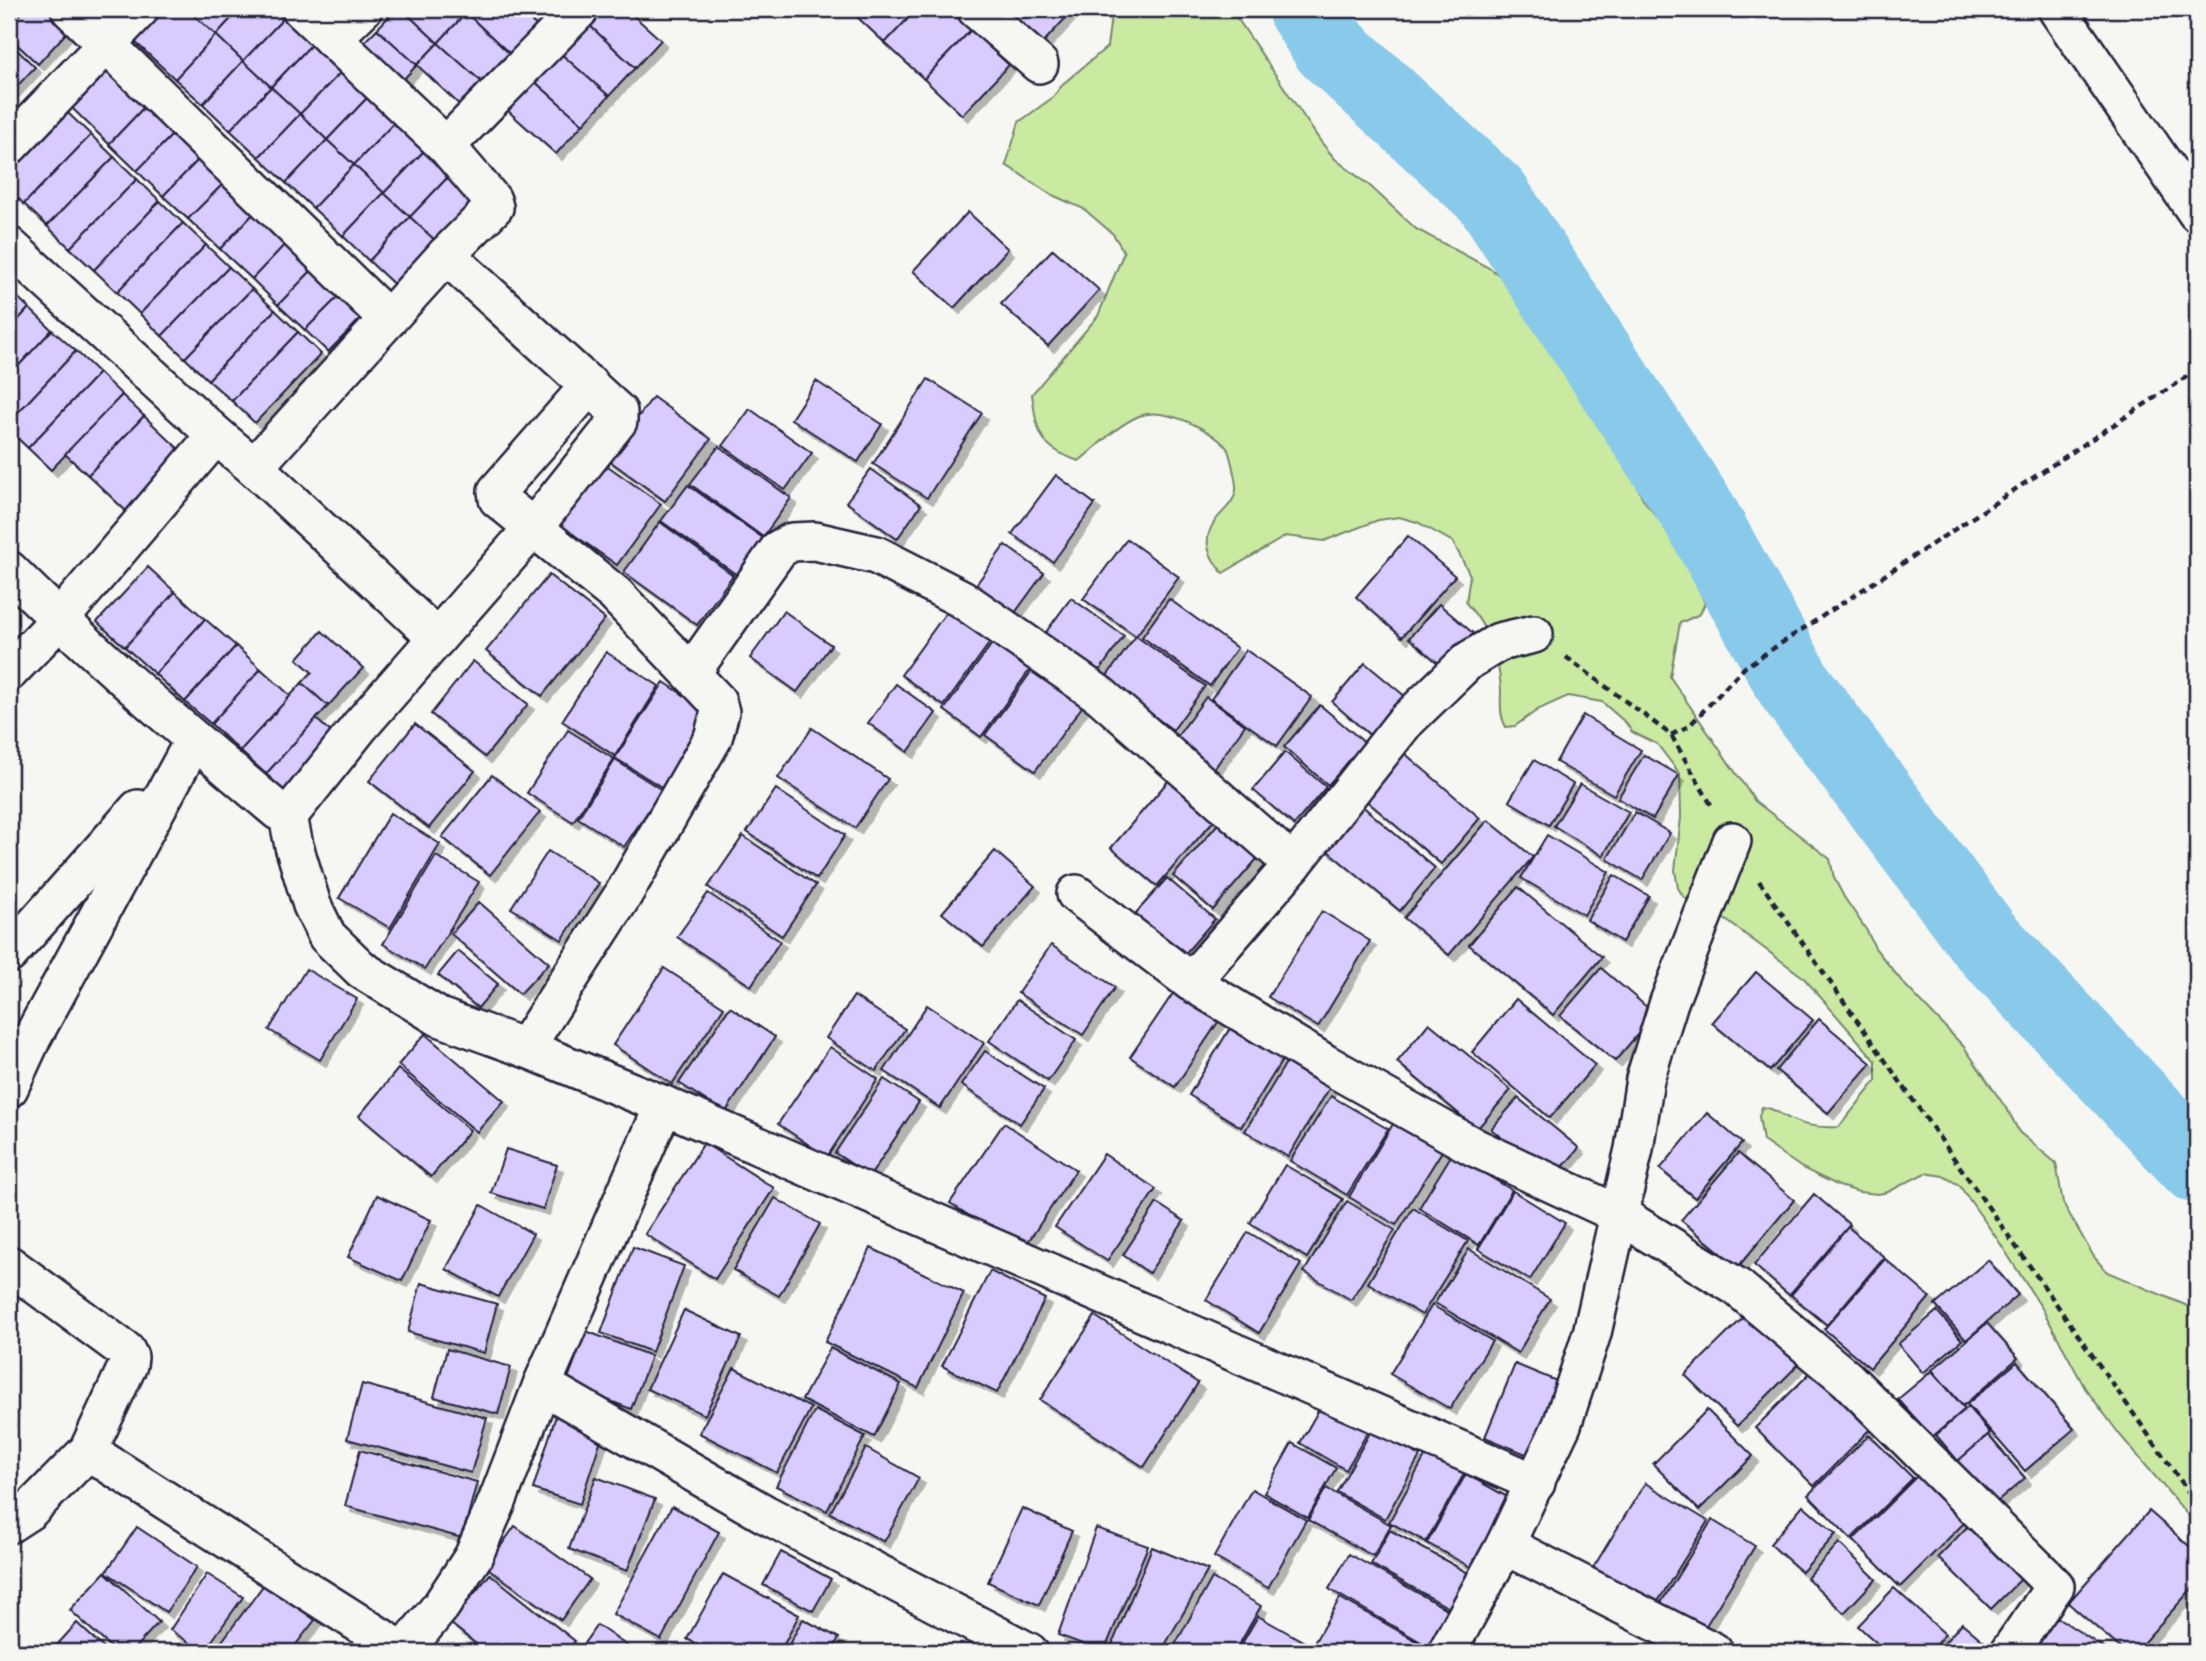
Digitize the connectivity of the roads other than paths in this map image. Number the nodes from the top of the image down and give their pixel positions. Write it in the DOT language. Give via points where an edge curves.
graph roads {
  1 [pos="70,9"];
  2 [pos="140,9"];
  3 [pos="302,9"];
  4 [pos="363,9"];
  5 [pos="580,9"];
  6 [pos="976,9"];
  7 [pos="2057,9"];
  8 [pos="332,39"];
  9 [pos="106,42"];
  10 [pos="1039,64"];
  11 [pos="9,146"];
  12 [pos="446,146"];
  13 [pos="2197,213"];
  14 [pos="9,246"];
  15 [pos="446,256"];
  16 [pos="388,319"];
  17 [pos="590,385"];
  18 [pos="216,435"];
  19 [pos="254,467"];
  20 [pos="533,528"];
  21 [pos="9,570"];
  22 [pos="59,620"];
  23 [pos="1534,634"];
  24 [pos="437,638"];
  25 [pos="9,673"];
  26 [pos="691,673"];
  27 [pos="187,751"];
  28 [pos="287,811"];
  29 [pos="1732,841"];
  30 [pos="1293,864"];
  31 [pos="1076,894"];
  32 [pos="9,954"];
  33 [pos="1191,982"];
  34 [pos="20,1029"];
  35 [pos="525,1048"];
  36 [pos="9,1088"];
  37 [pos="664,1105"];
  38 [pos="1618,1214"];
  39 [pos="9,1265"];
  40 [pos="542,1385"];
  41 [pos="88,1451"];
  42 [pos="1536,1483"];
  43 [pos="9,1524"];
  44 [pos="1505,1545"];
  45 [pos="403,1652"];
  46 [pos="1028,1652"];
  47 [pos="1447,1652"];
  48 [pos="1714,1652"];
  49 [pos="2009,1652"];
  1 -- 9 [label="street"];
  2 -- 9 [label="street"];
  3 -- 8 [label="street"];
  4 -- 8 [label="street"];
  5 -- 12 [label="street"];
  6 -- 10 [label="street"];
  7 -- 13 [label="street"];
  8 -- 12 [label="street"];
  9 -- 11 [label="street"];
  9 -- 16 [label="street"];
  12 -- 15 [label="street" via="494,207"];
  14 -- 18 [label="street"];
  15 -- 16 [label="street"];
  15 -- 17 [label="street"];
  16 -- 19 [label="street"];
  17 -- 20 [label="street" via="618,412 618,421"];
  17 -- 20 [label="street" via="497,491 498,499"];
  18 -- 19 [label="street"];
  18 -- 22 [label="street"];
  19 -- 24 [label="street"];
  20 -- 24 [label="street"];
  20 -- 26 [label="street" via="615,594"];
  21 -- 22 [label="street"];
  22 -- 25 [label="street"];
  22 -- 27 [label="street"];
  23 -- 30 [label="street" via="1499,642 1468,661 1404,723"];
  24 -- 28 [label="street"];
  26 -- 30 [label="street" via="779,549 792,542 815,541 876,555 962,598 1100,695"];
  26 -- 35 [label="street" via="717,701 720,712 713,738 623,895"];
  27 -- 28 [label="street" via="278,811"];
  27 -- 32 [label="street"];
  27 -- 34 [label="street"];
  28 -- 35 [label="street" via="312,905 327,936 362,970 416,1004"];
  29 -- 38 [label="street" via="1688,950 1649,1066"];
  30 -- 33 [label="street"];
  31 -- 33 [label="street"];
  33 -- 38 [label="street" via="1474,1147"];
  34 -- 36 [label="street"];
  35 -- 37 [label="street"];
  37 -- 40 [label="street"];
  37 -- 42 [label="street"];
  38 -- 42 [label="street" via="1592,1333 1562,1425"];
  38 -- 49 [label="street" via="1737,1287 1847,1379 2054,1586"];
  39 -- 41 [label="street" via="128,1354 128,1365"];
  40 -- 45 [label="street" via="473,1557"];
  40 -- 46 [label="street" via="765,1514"];
  41 -- 43 [label="street" via="29,1511"];
  41 -- 45 [label="street"];
  42 -- 44 [label="street"];
  44 -- 47 [label="street"];
  44 -- 48 [label="street"];
}
